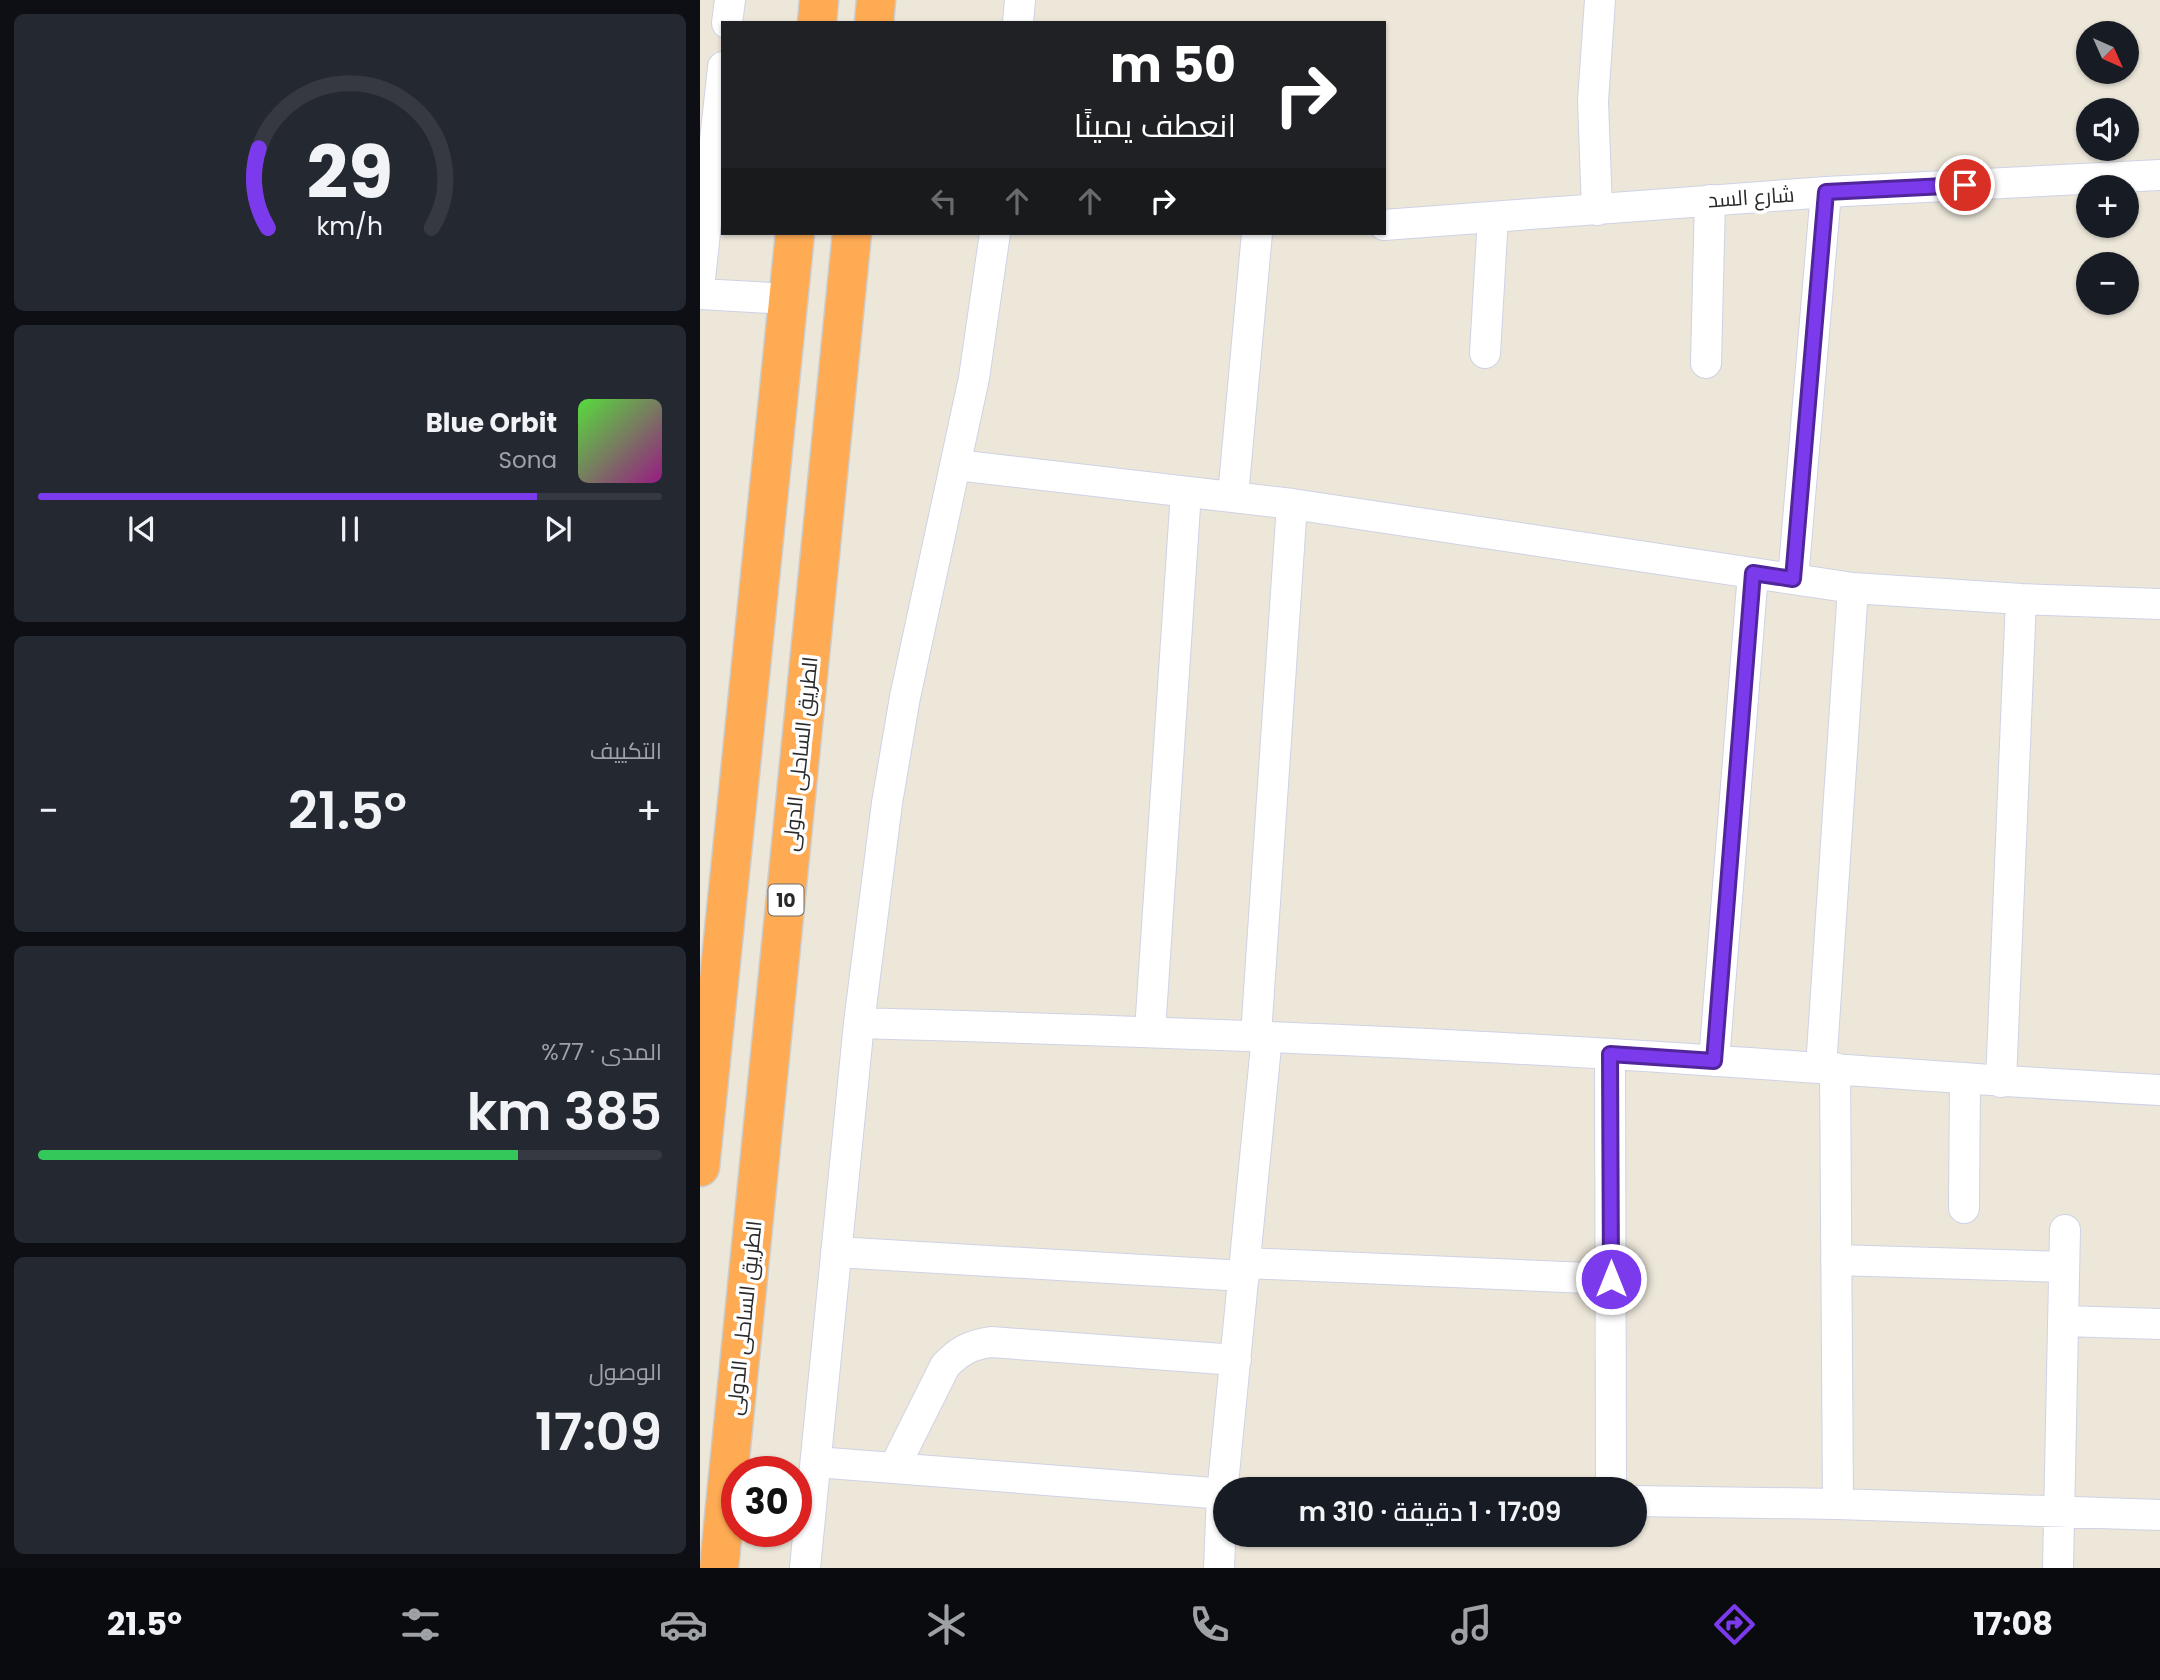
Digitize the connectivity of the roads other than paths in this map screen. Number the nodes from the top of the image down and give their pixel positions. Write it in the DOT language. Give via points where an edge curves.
graph roads {
  1 [pos="730,0"];
  2 [pos="819,0"];
  3 [pos="876,0"];
  4 [pos="1020,0"];
  5 [pos="1600,0"];
  6 [pos="727,21"];
  7 [pos="817,21"];
  8 [pos="874,21"];
  9 [pos="1018,21"];
  10 [pos="721,85"];
  11 [pos="2160,175"];
  12 [pos="1826,192"];
  13 [pos="1710,200"];
  14 [pos="1597,210"];
  15 [pos="1493,217"];
  16 [pos="1386,225"];
  17 [pos="795,235"];
  18 [pos="852,235"];
  19 [pos="995,235"];
  20 [pos="1256,235"];
  21 [pos="700,279"];
  22 [pos="700,294"];
  23 [pos="788,299"];
  24 [pos="1485,353"];
  25 [pos="1706,363"];
  26 [pos="956,465"];
  27 [pos="1186,492"];
  28 [pos="1233,496"];
  29 [pos="1292,504"];
  30 [pos="1753,573"];
  31 [pos="1793,579"];
  32 [pos="1853,589"];
  33 [pos="2021,599"];
  34 [pos="2160,604"];
  35 [pos="859,1023"];
  36 [pos="1150,1031"];
  37 [pos="1262,1035"];
  38 [pos="1610,1054"];
  39 [pos="1714,1061"];
  40 [pos="1828,1068"];
  41 [pos="1965,1079"];
  42 [pos="2001,1082"];
  43 [pos="2160,1090"];
  44 [pos="700,1167"];
  45 [pos="1964,1208"];
  46 [pos="2065,1230"];
  47 [pos="836,1252"];
  48 [pos="1836,1260"];
  49 [pos="2064,1268"];
  50 [pos="1245,1270"];
  51 [pos="1611,1279"];
  52 [pos="2063,1321"];
  53 [pos="2160,1324"];
  54 [pos="1236,1360"];
  55 [pos="816,1462"];
  56 [pos="894,1468"];
  57 [pos="1226,1477"];
  58 [pos="1611,1477"];
  59 [pos="1213,1493"];
  60 [pos="1647,1501"];
  61 [pos="1838,1504"];
  62 [pos="2059,1511"];
  63 [pos="2160,1515"];
  64 [pos="1220,1547"];
  65 [pos="719,1568"];
  66 [pos="804,1568"];
  67 [pos="1219,1568"];
  68 [pos="2058,1568"];
  1 -- 6 [label="street"];
  2 -- 7 [label="highway"];
  3 -- 8 [label="highway"];
  4 -- 9 [label="street"];
  5 -- 14 [label="street" via="1593,101"];
  10 -- 21 [label="street"];
  11 -- 12 [label="street, شارع السد"];
  12 -- 13 [label="street, شارع السد"];
  12 -- 31 [label="street"];
  13 -- 14 [label="street, شارع السد"];
  13 -- 25 [label="street"];
  14 -- 15 [label="street, شارع السد"];
  15 -- 16 [label="street, شارع السد"];
  15 -- 24 [label="street"];
  17 -- 23 [label="highway"];
  18 -- 65 [label="highway, الطريق الساحلى الدولى / 10"];
  19 -- 26 [label="street"];
  20 -- 28 [label="street"];
  22 -- 23 [label="street"];
  23 -- 44 [label="highway"];
  26 -- 27 [label="street"];
  26 -- 35 [label="street" via="898,737"];
  27 -- 28 [label="street"];
  27 -- 36 [label="street"];
  28 -- 29 [label="street"];
  29 -- 30 [label="street"];
  29 -- 37 [label="street"];
  30 -- 31 [label="street"];
  30 -- 39 [label="street"];
  31 -- 32 [label="street"];
  32 -- 33 [label="street"];
  32 -- 40 [label="street"];
  33 -- 34 [label="street"];
  33 -- 42 [label="street"];
  35 -- 36 [label="street"];
  35 -- 47 [label="street"];
  36 -- 37 [label="street"];
  37 -- 38 [label="street"];
  37 -- 50 [label="street"];
  38 -- 39 [label="street"];
  38 -- 51 [label="street"];
  39 -- 40 [label="street"];
  40 -- 41 [label="street"];
  40 -- 48 [label="street"];
  41 -- 42 [label="street"];
  41 -- 45 [label="street"];
  42 -- 43 [label="street"];
  46 -- 49 [label="street"];
  47 -- 50 [label="street"];
  47 -- 55 [label="street"];
  48 -- 49 [label="street"];
  48 -- 61 [label="street"];
  49 -- 52 [label="street"];
  50 -- 51 [label="street"];
  50 -- 54 [label="street"];
  51 -- 58 [label="street"];
  52 -- 53 [label="street"];
  52 -- 62 [label="street"];
  54 -- 56 [label="street" via="990,1342 973,1345 945,1366"];
  54 -- 57 [label="street"];
  55 -- 56 [label="street"];
  55 -- 66 [label="street"];
  56 -- 59 [label="street"];
  60 -- 61 [label="street"];
  61 -- 62 [label="street"];
  62 -- 63 [label="street"];
  62 -- 68 [label="street"];
  64 -- 67 [label="street"];
}
